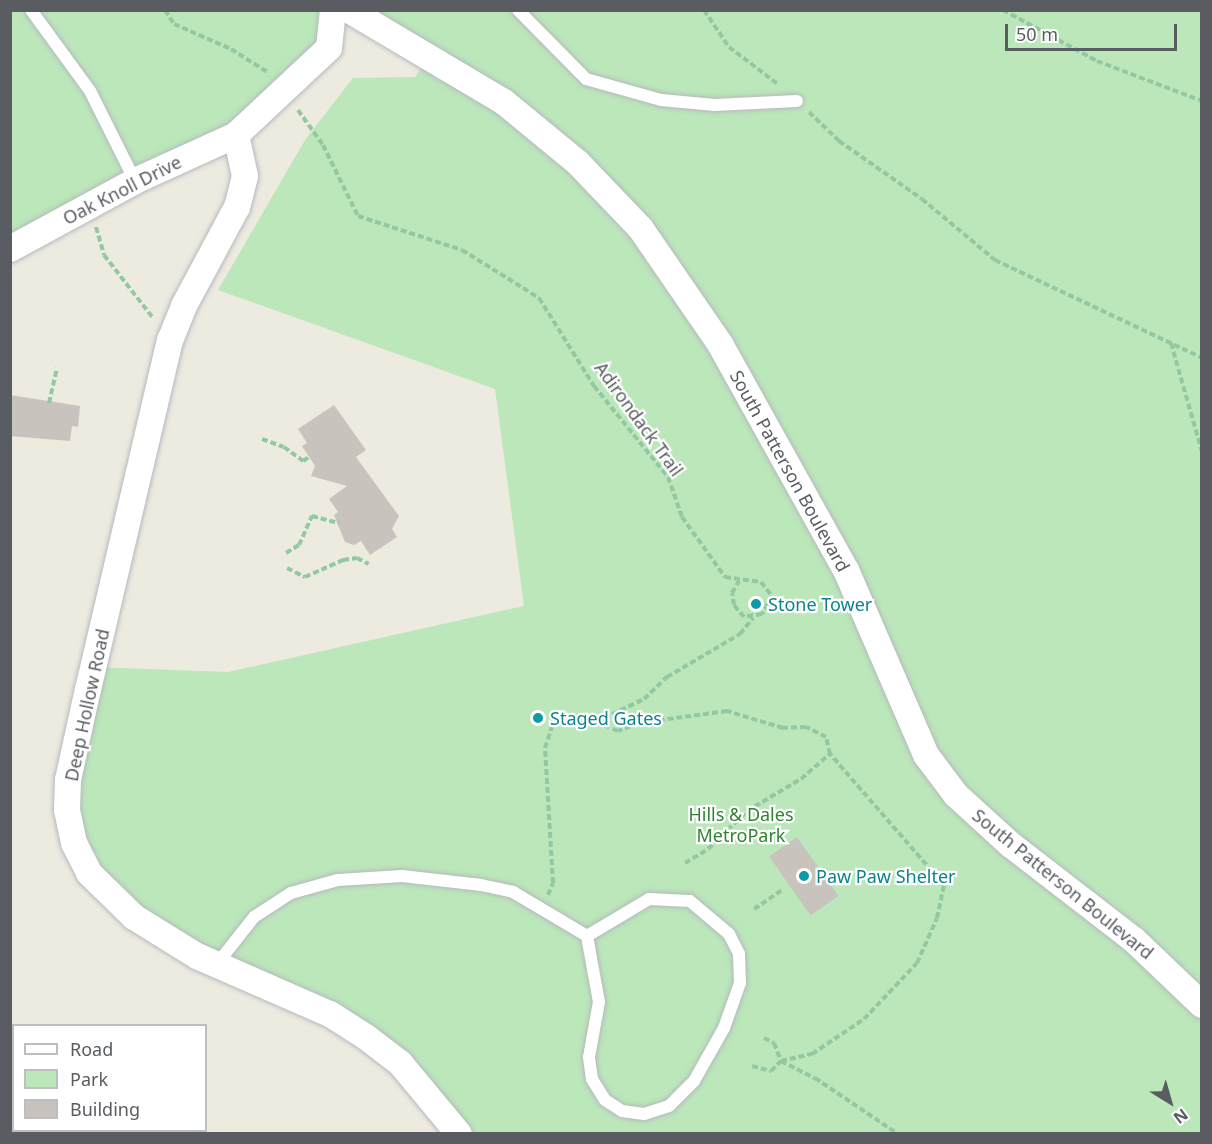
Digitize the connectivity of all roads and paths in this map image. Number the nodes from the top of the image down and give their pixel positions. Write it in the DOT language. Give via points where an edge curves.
graph roads {
  1 [pos="31,10"];
  2 [pos="165,10"];
  3 [pos="333,10"];
  4 [pos="349,10"];
  5 [pos="518,10"];
  6 [pos="704,10"];
  7 [pos="1004,10"];
  8 [pos="285,92"];
  9 [pos="1202,101"];
  10 [pos="797,102"];
  11 [pos="236,135"];
  12 [pos="135,181"];
  13 [pos="89,205"];
  14 [pos="10,249"];
  15 [pos="170,340"];
  16 [pos="1171,342"];
  17 [pos="1202,358"];
  18 [pos="57,368"];
  19 [pos="49,403"];
  20 [pos="262,439"];
  21 [pos="1202,452"];
  22 [pos="309,457"];
  23 [pos="339,523"];
  24 [pos="286,553"];
  25 [pos="369,564"];
  26 [pos="288,568"];
  27 [pos="739,581"];
  28 [pos="753,617"];
  29 [pos="596,722"];
  30 [pos="830,754"];
  31 [pos="685,864"];
  32 [pos="784,890"];
  33 [pos="543,909"];
  34 [pos="754,909"];
  35 [pos="587,936"];
  36 [pos="217,964"];
  37 [pos="1202,1005"];
  38 [pos="764,1038"];
  39 [pos="781,1061"];
  40 [pos="752,1066"];
  41 [pos="459,1134"];
  42 [pos="898,1134"];
  1 -- 12 [label="lane" via="90,91"];
  2 -- 8 [label="path, Adirondack Trail" via="174,24 262,66"];
  3 -- 8 [label="street, Oak Knoll Drive" via="329,48"];
  4 -- 37 [label="street, South Patterson Boulevard" via="504,102 578,163 641,229 720,344 846,570 926,755 956,795 1011,845 1134,940"];
  5 -- 10 [label="lane" via="586,79 661,100 716,105"];
  6 -- 10 [label="path" via="729,47"];
  7 -- 9 [label="path" via="1097,61"];
  8 -- 11 [label="street, Oak Knoll Drive"];
  8 -- 27 [label="path, Adirondack Trail" via="323,146 358,216 462,250 539,298 594,386 668,477 682,517 725,577"];
  10 -- 16 [label="path" via="839,141 922,199 995,260"];
  11 -- 12 [label="street, Oak Knoll Drive"];
  11 -- 15 [label="street, Deep Hollow Road" via="245,176 237,207"];
  12 -- 13 [label="street, Oak Knoll Drive"];
  13 -- 14 [label="street, Oak Knoll Drive"];
  13 -- 15 [label="path" via="104,255"];
  15 -- 36 [label="street, Deep Hollow Road" via="68,780 67,810 74,843 101,886 158,934"];
  16 -- 17 [label="path"];
  16 -- 21 [label="path"];
  18 -- 19 [label="path"];
  20 -- 22 [label="path" via="284,447 303,461"];
  23 -- 24 [label="path" via="312,516 299,545"];
  25 -- 26 [label="path" via="357,558 343,560 305,577"];
  27 -- 28 [label="path" via="732,593 734,605 744,617"];
  27 -- 28 [label="path, Adirondack Trail" via="761,582 772,596 769,607"];
  28 -- 29 [label="path, Adirondack Trail" via="740,634 667,677 644,699"];
  29 -- 30 [label="path" via="618,731 639,723 727,711 826,736"];
  29 -- 33 [label="path" via="568,718 552,726 545,748 553,883"];
  30 -- 31 [label="path" via="801,779 747,811 708,849"];
  30 -- 39 [label="path" via="944,885 937,918 917,963 891,993 864,1019 812,1054"];
  32 -- 34 [label="path"];
  33 -- 35 [label="lane"];
  33 -- 36 [label="lane" via="513,892 481,885 402,876 338,880 291,893 254,917"];
  35 -- 35 [label="lane" via="649,899 671,897 690,901 710,914 739,954 740,982 724,1028 694,1080 669,1106 644,1114 622,1111 605,1100 592,1079 589,1058 598,1002"];
  36 -- 41 [label="street, Deep Hollow Road" via="330,1014 366,1036 400,1063"];
  38 -- 39 [label="path" via="774,1043"];
  39 -- 40 [label="path" via="771,1071"];
  39 -- 42 [label="path" via="815,1077"];
}
